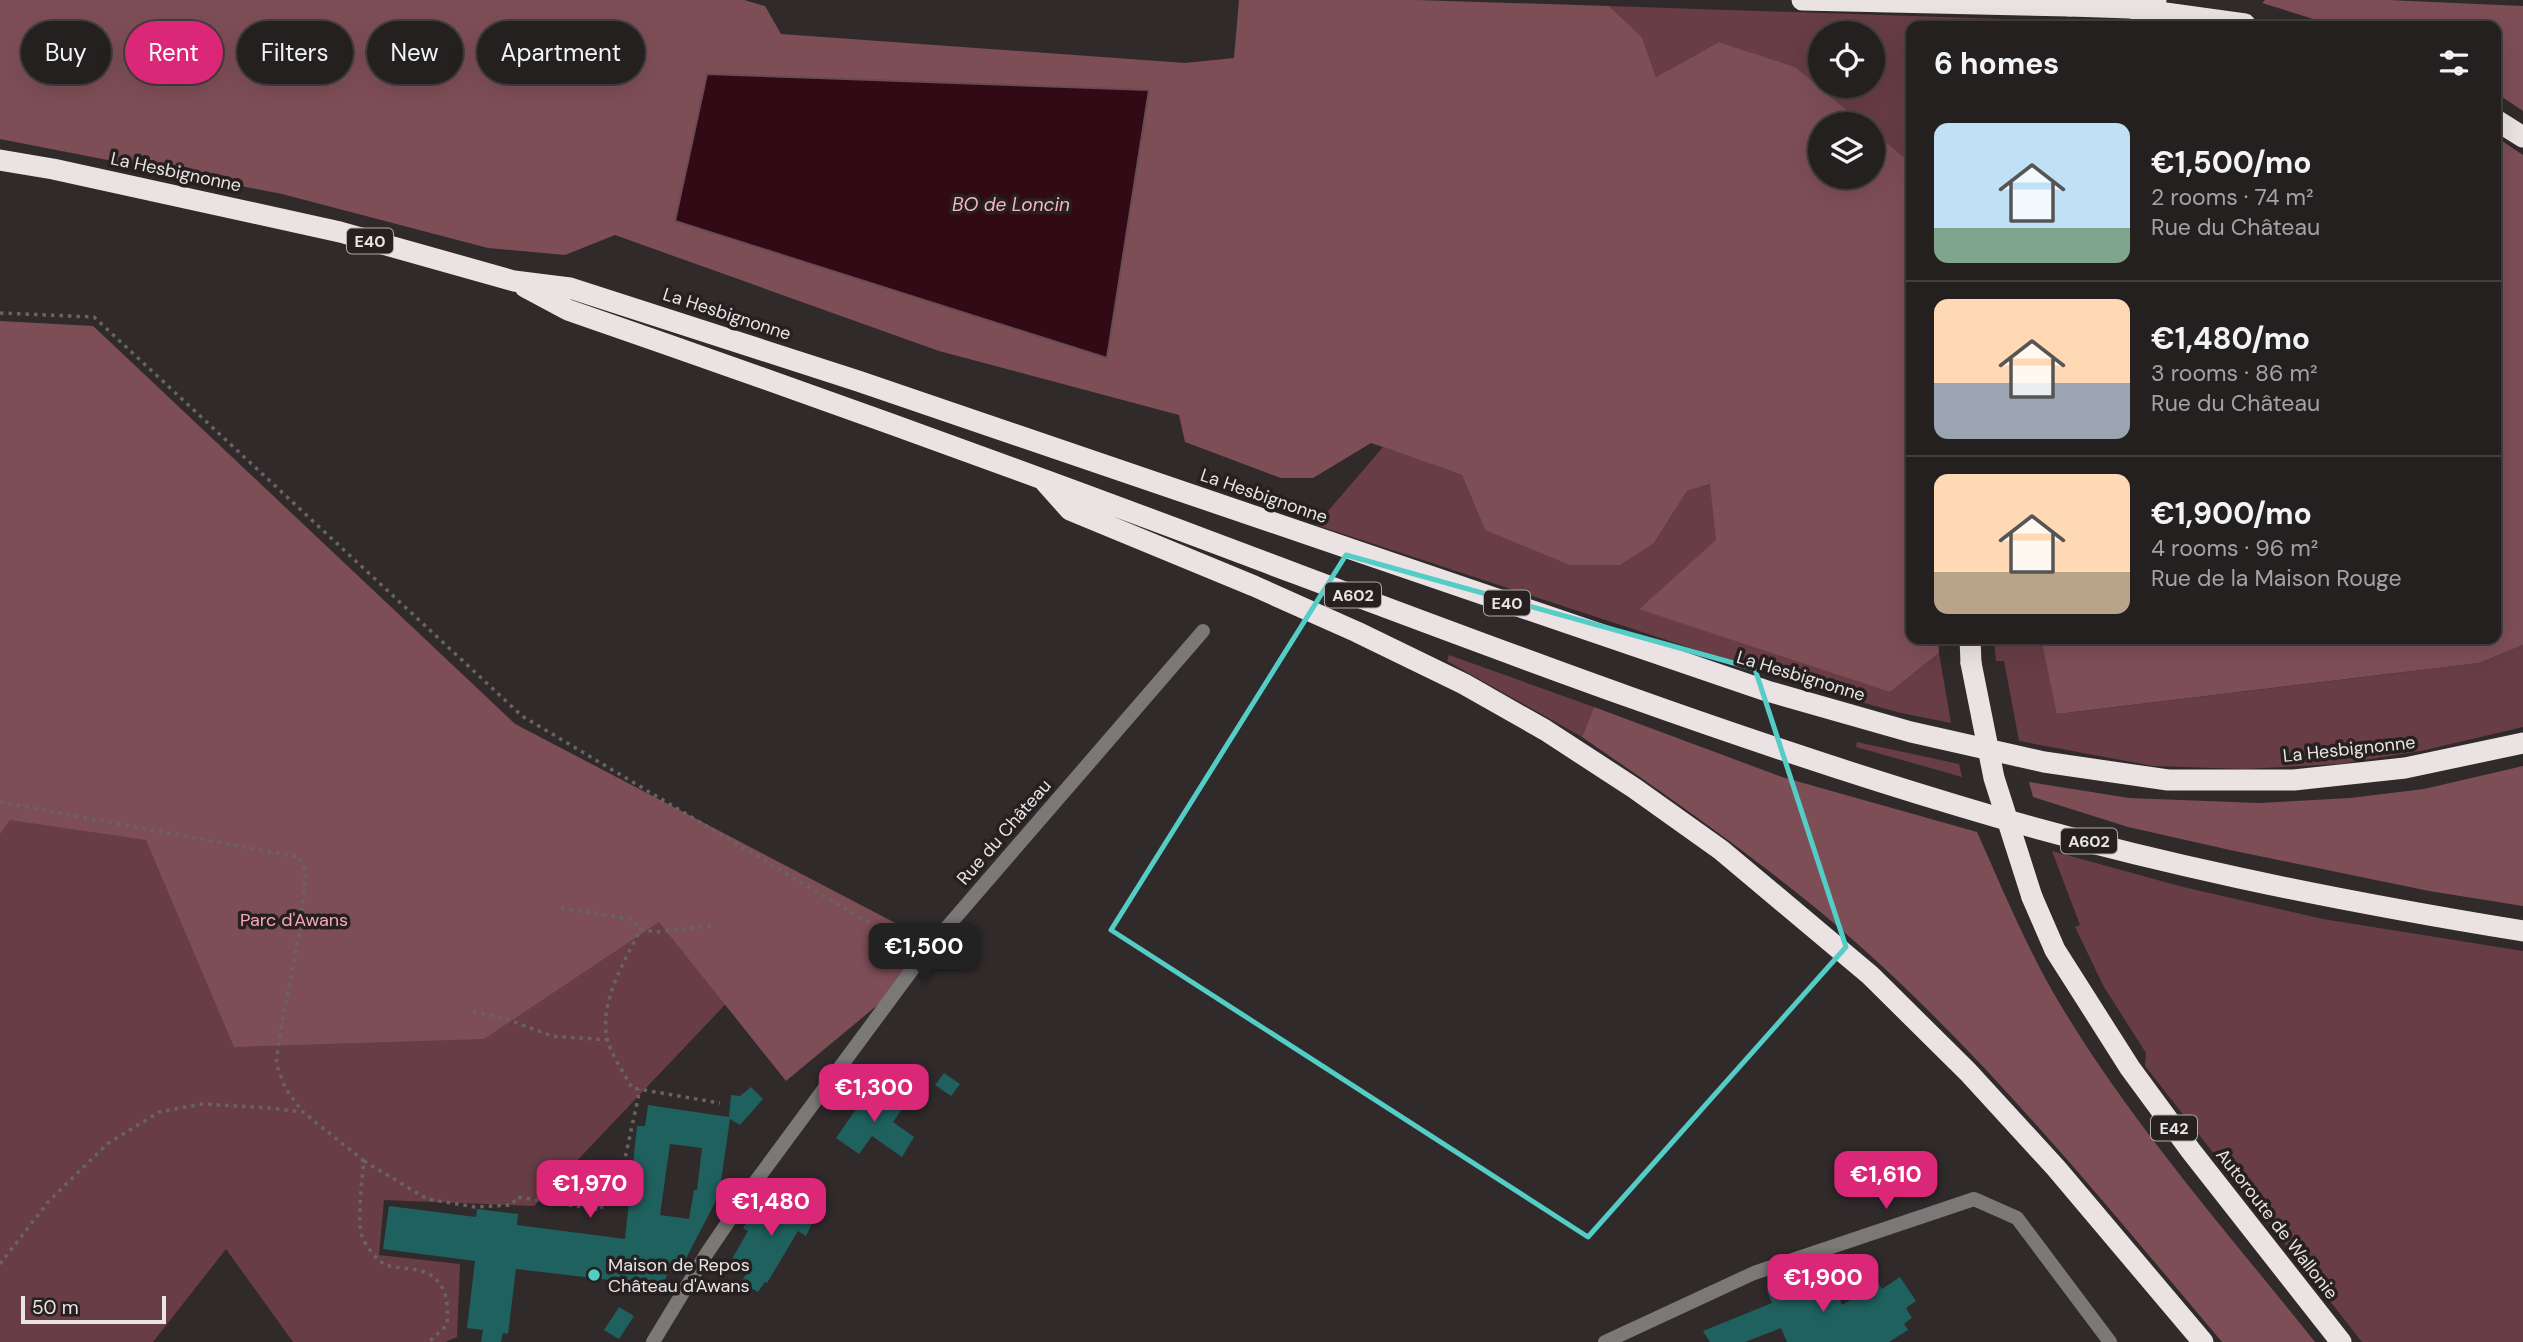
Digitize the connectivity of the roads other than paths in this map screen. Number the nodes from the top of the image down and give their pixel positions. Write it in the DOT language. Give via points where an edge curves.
graph roads {
  1 [pos="1802,0"];
  2 [pos="2156,0"];
  3 [pos="2142,21"];
  4 [pos="2222,21"];
  5 [pos="2501,123"];
  6 [pos="2523,137"];
  7 [pos="0,160"];
  8 [pos="514,281"];
  9 [pos="1041,478"];
  10 [pos="1203,631"];
  11 [pos="1970,644"];
  12 [pos="2523,743"];
  13 [pos="2523,931"];
  14 [pos="653,1342"];
  15 [pos="1605,1342"];
  16 [pos="2110,1342"];
  17 [pos="2203,1342"];
  18 [pos="2341,1342"];
  1 -- 4 [label="highway, bridge" via="2130,8"];
  2 -- 3 [label="highway"];
  5 -- 6 [label="highway"];
  7 -- 8 [label="highway, La Hesbignonne / E40" via="340,232"];
  8 -- 9 [label="highway" via="568,310"];
  8 -- 12 [label="highway, La Hesbignonne / E40" via="597,296 872,385 1767,691 1924,735 2044,762 2168,780 2294,780 2393,769"];
  9 -- 13 [label="highway, A602" via="1605,689 1963,808 2184,867"];
  9 -- 17 [label="highway" via="1070,510 1254,586 1464,684 1545,730 1721,850 1870,975 1968,1072"];
  10 -- 14 [label="street, Rue du Château" via="923,955 756,1181"];
  11 -- 18 [label="highway, Autoroute de Wallonie / E42, bridge" via="1994,778 2032,897 2055,950 2130,1068"];
  15 -- 16 [label="street" via="1754,1273 1974,1199 2017,1218"];
}
